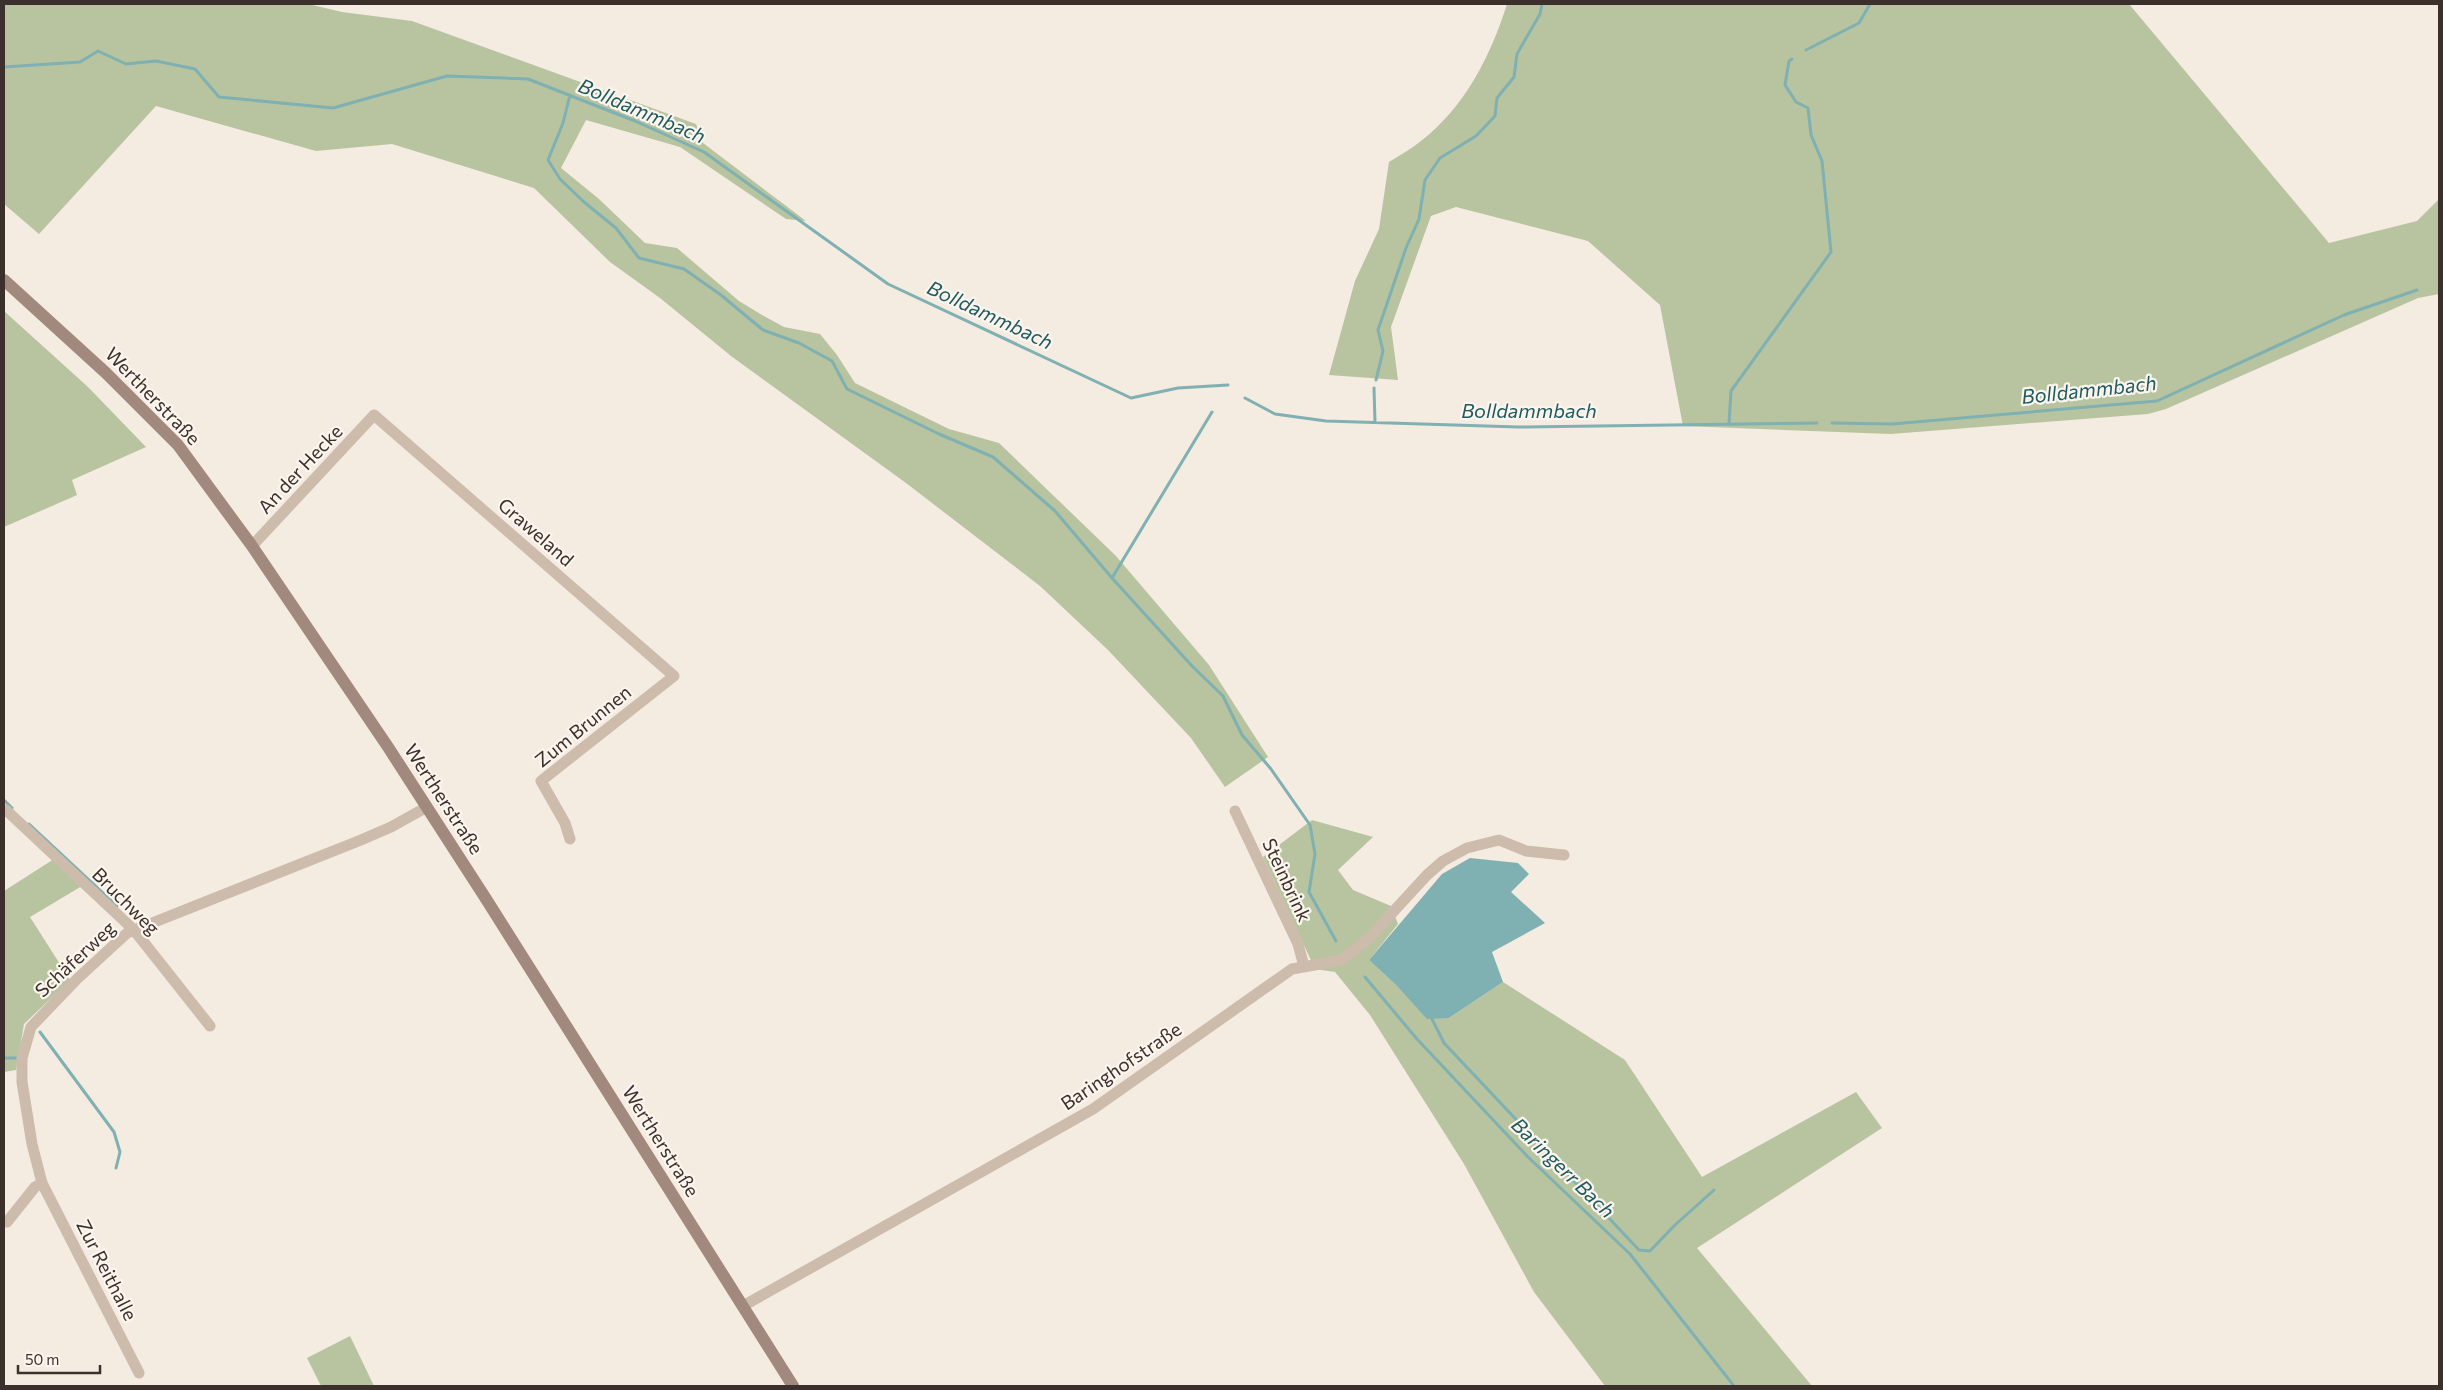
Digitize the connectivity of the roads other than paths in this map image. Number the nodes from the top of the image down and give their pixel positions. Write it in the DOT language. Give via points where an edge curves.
graph roads {
  1 [pos="4,280"];
  2 [pos="374,415"];
  3 [pos="252,546"];
  4 [pos="674,676"];
  5 [pos="427,807"];
  6 [pos="6,810"];
  7 [pos="1235,811"];
  8 [pos="570,839"];
  9 [pos="1564,855"];
  10 [pos="134,930"];
  11 [pos="1304,966"];
  12 [pos="210,1026"];
  13 [pos="42,1183"];
  14 [pos="7,1222"];
  15 [pos="743,1306"];
  16 [pos="140,1373"];
  17 [pos="793,1386"];
  1 -- 3 [label="main road, Wertherstraße" via="178,444"];
  2 -- 3 [label="street, An der Hecke"];
  2 -- 4 [label="street, Graweland"];
  3 -- 5 [label="main road, Wertherstraße"];
  4 -- 8 [label="street, Zum Brunnen" via="541,781 565,823"];
  5 -- 10 [label="street, Schäferweg" via="368,837"];
  5 -- 15 [label="main road, Wertherstraße"];
  6 -- 10 [label="street, Bruchweg"];
  7 -- 11 [label="street, Steinbrink" via="1298,944"];
  9 -- 11 [label="street, Baringhofstraße" via="1526,851 1499,840 1467,848 1427,875 1370,937 1342,960"];
  10 -- 12 [label="street, Bruchweg"];
  10 -- 13 [label="street, Schäferweg" via="119,939 55,1000 31,1027 24,1043 22,1082"];
  11 -- 15 [label="street, Baringhofstraße" via="1292,969 1093,1109"];
  13 -- 14 [label="street" via="35,1187"];
  13 -- 16 [label="street, Zur Reithalle"];
  15 -- 17 [label="main road, Wertherstraße"];
}
